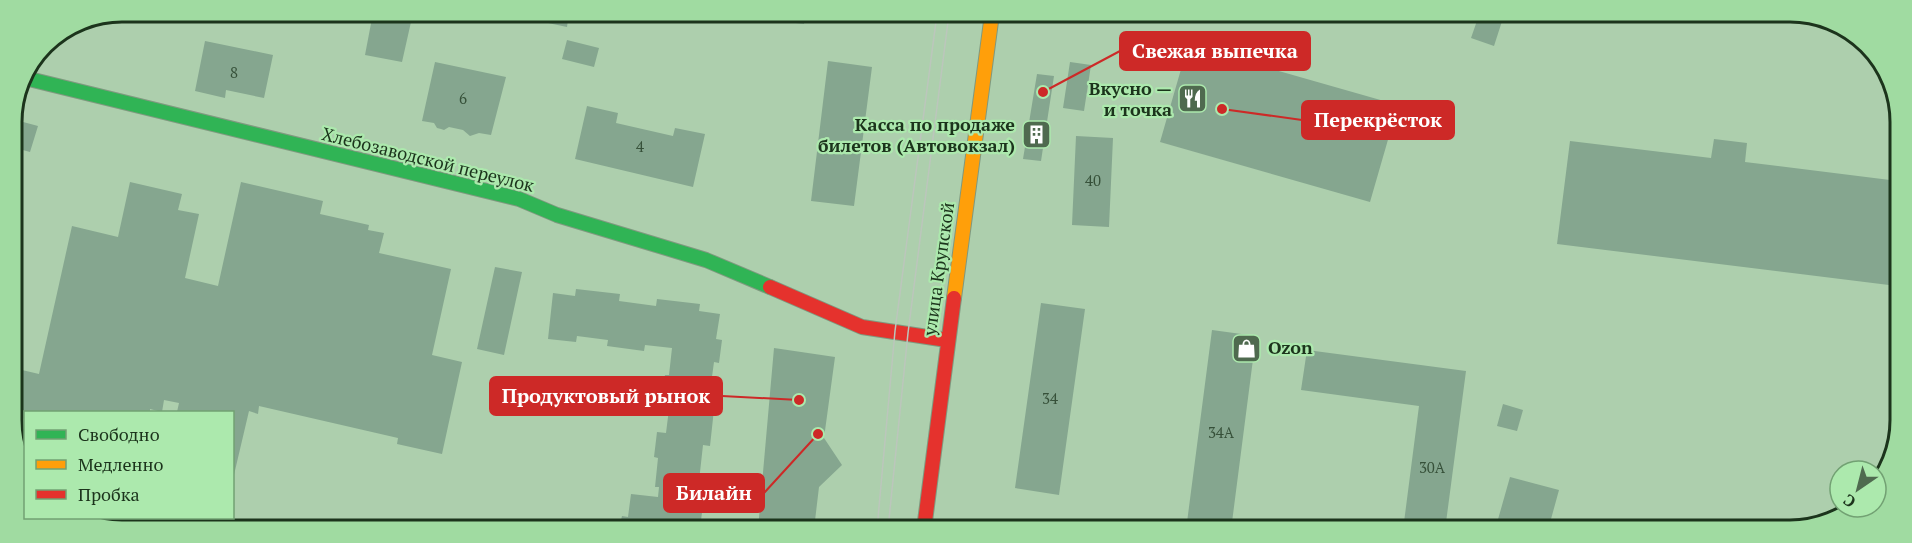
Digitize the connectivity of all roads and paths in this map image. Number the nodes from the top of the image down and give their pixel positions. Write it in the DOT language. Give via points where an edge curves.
graph roads {
  1 [pos="991,22"];
  2 [pos="32,80"];
  3 [pos="947,340"];
  4 [pos="925,520"];
  1 -- 3 [label="street, улица Крупской"];
  2 -- 3 [label="street, Хлебозаводской переулок" via="519,200 706,260 862,327"];
  3 -- 4 [label="street, улица Крупской"];
}
